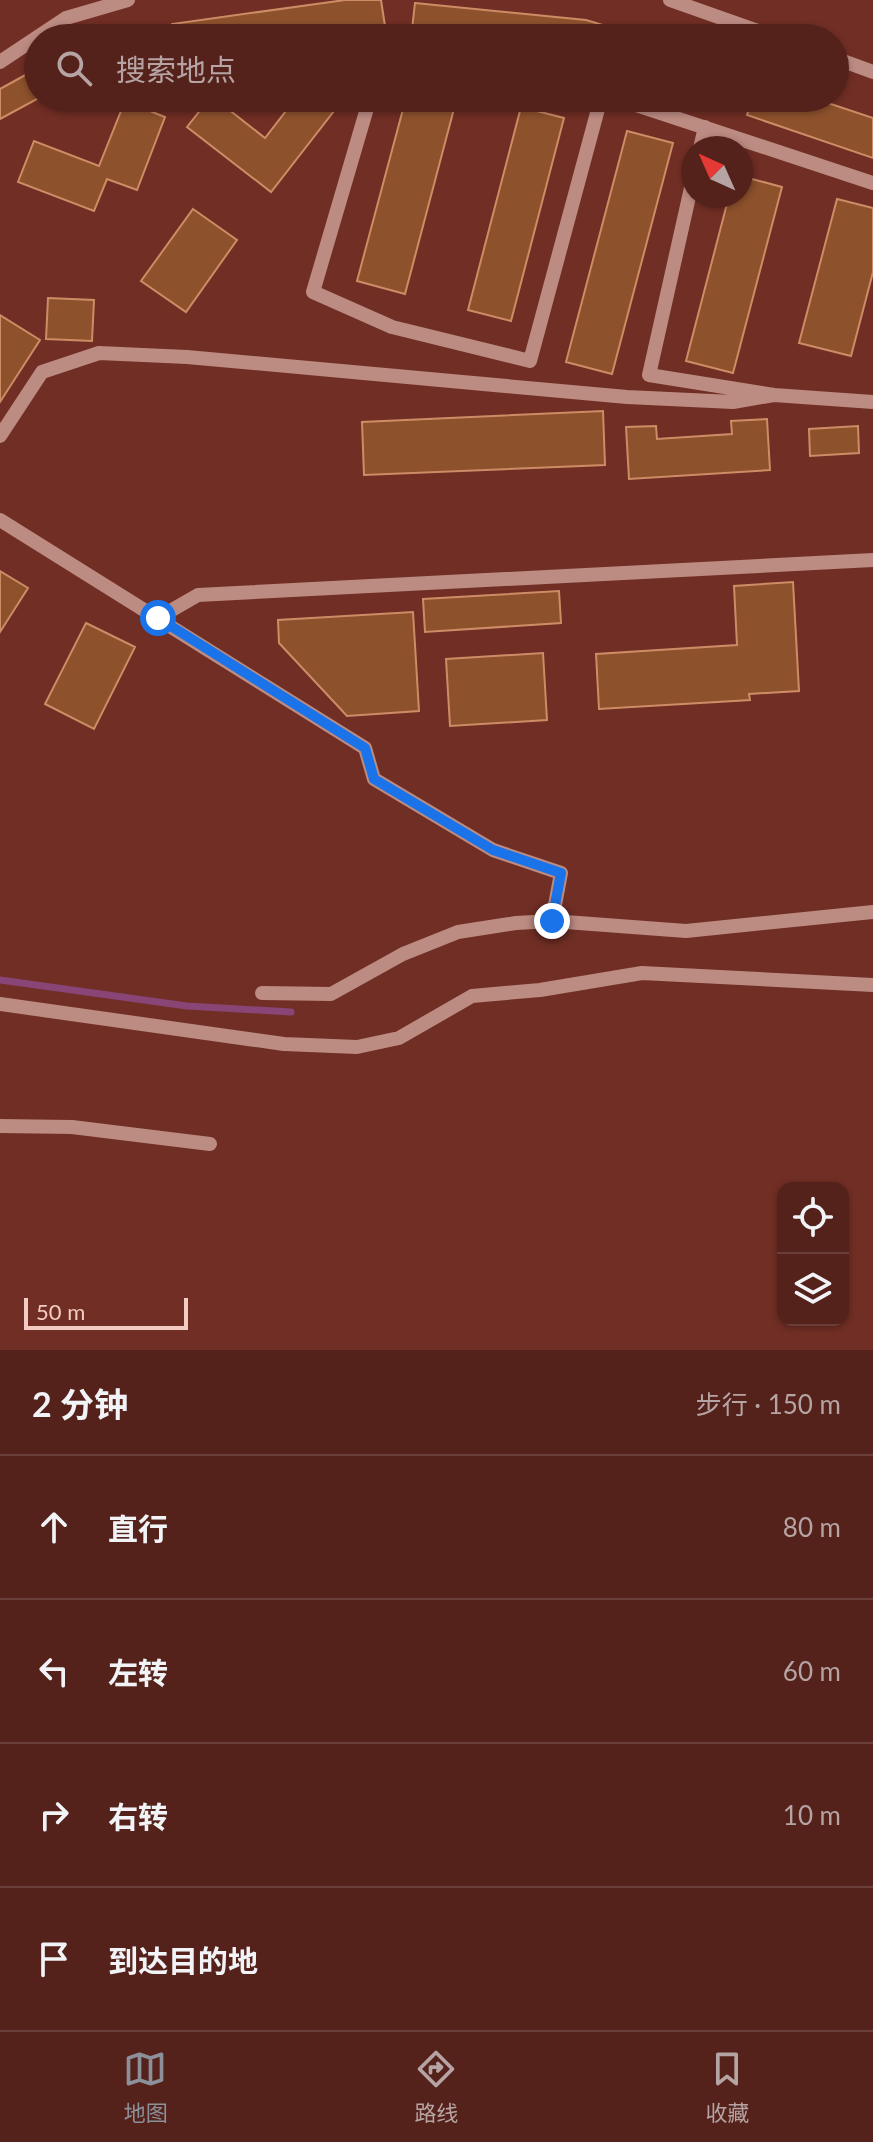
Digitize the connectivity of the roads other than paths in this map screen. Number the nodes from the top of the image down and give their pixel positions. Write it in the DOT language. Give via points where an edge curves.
graph roads {
  1 [pos="128,0"];
  2 [pos="670,0"];
  3 [pos="57,24"];
  4 [pos="738,24"];
  5 [pos="24,46"];
  6 [pos="0,62"];
  7 [pos="849,63"];
  8 [pos="873,72"];
  9 [pos="366,112"];
  10 [pos="597,112"];
  11 [pos="658,112"];
  12 [pos="705,127"];
  13 [pos="703,136"];
  14 [pos="873,183"];
  15 [pos="686,208"];
  16 [pos="774,395"];
  17 [pos="873,402"];
  18 [pos="0,436"];
  19 [pos="0,520"];
  20 [pos="873,560"];
  21 [pos="158,618"];
  22 [pos="873,912"];
  23 [pos="552,921"];
  24 [pos="873,985"];
  25 [pos="262,993"];
  26 [pos="0,1004"];
  27 [pos="0,1126"];
  28 [pos="210,1144"];
  1 -- 3 [label="street"];
  2 -- 4 [label="street"];
  5 -- 6 [label="street"];
  7 -- 8 [label="street"];
  9 -- 10 [label="street" via="313,292 392,327 530,361"];
  11 -- 12 [label="street"];
  12 -- 13 [label="street"];
  12 -- 14 [label="street"];
  15 -- 16 [label="street" via="649,375"];
  16 -- 17 [label="street"];
  16 -- 18 [label="street" via="733,402 627,397 99,353 42,372"];
  19 -- 21 [label="street"];
  20 -- 21 [label="street" via="198,595"];
  21 -- 23 [label="street" via="365,748 374,779 493,850 561,873"];
  22 -- 23 [label="street" via="686,931"];
  23 -- 25 [label="street" via="458,932 403,954 331,994"];
  24 -- 26 [label="street" via="642,973 472,996 399,1038 357,1047 284,1044"];
  27 -- 28 [label="street" via="72,1127"];
}
